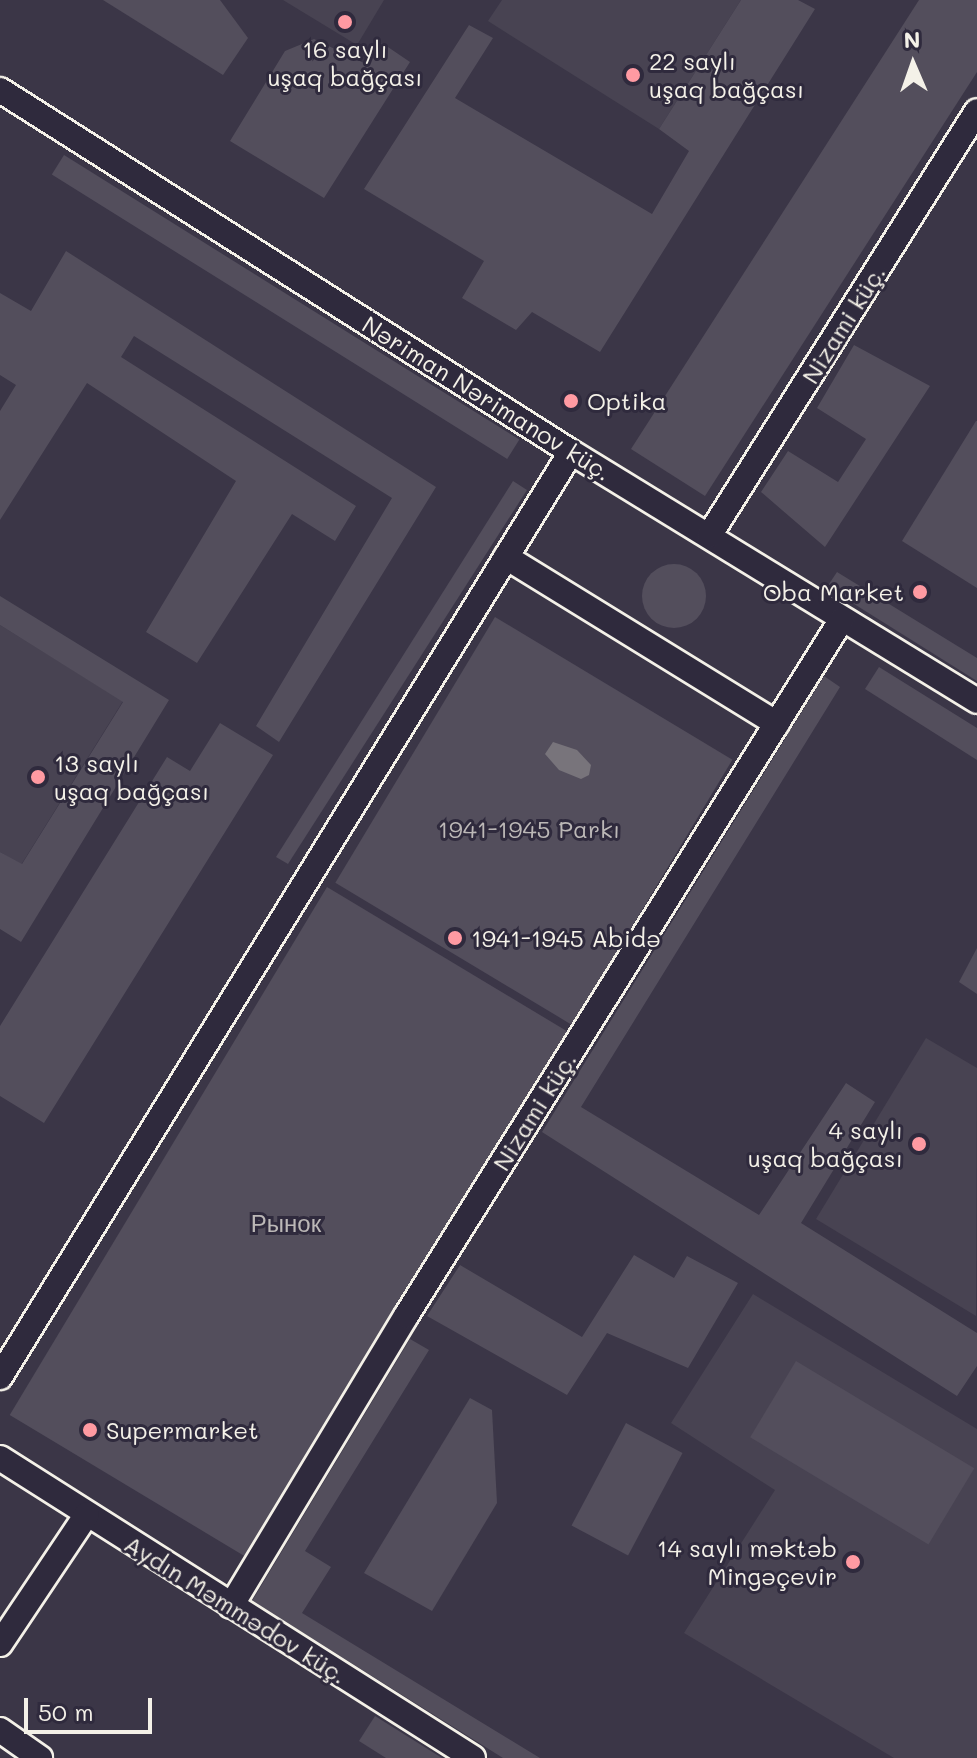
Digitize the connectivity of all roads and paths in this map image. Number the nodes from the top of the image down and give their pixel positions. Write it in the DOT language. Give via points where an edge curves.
graph roads {
  1 [pos="0,90"];
  2 [pos="977,111"];
  3 [pos="571,452"];
  4 [pos="709,536"];
  5 [pos="506,557"];
  6 [pos="842,619"];
  7 [pos="977,701"];
  8 [pos="777,724"];
  9 [pos="0,1377"];
  10 [pos="0,1458"];
  11 [pos="87,1514"];
  12 [pos="231,1606"];
  13 [pos="0,1644"];
  14 [pos="0,1730"];
  15 [pos="40,1758"];
  16 [pos="473,1758"];
  1 -- 3 [label="street, Nəriman Nərimanov küç."];
  2 -- 4 [label="street, Nizami küç."];
  3 -- 4 [label="street, Nəriman Nərimanov küç."];
  3 -- 5 [label="street"];
  4 -- 6 [label="street, Nəriman Nərimanov küç."];
  5 -- 8 [label="street"];
  5 -- 9 [label="street"];
  6 -- 7 [label="street, Nəriman Nərimanov küç."];
  6 -- 8 [label="street, Nizami küç."];
  8 -- 12 [label="street, Nizami küç."];
  10 -- 11 [label="street, Aydın Məmmədov küç."];
  11 -- 12 [label="street, Aydın Məmmədov küç."];
  11 -- 13 [label="street"];
  12 -- 16 [label="street, Aydın Məmmədov küç."];
  14 -- 15 [label="street"];
}
